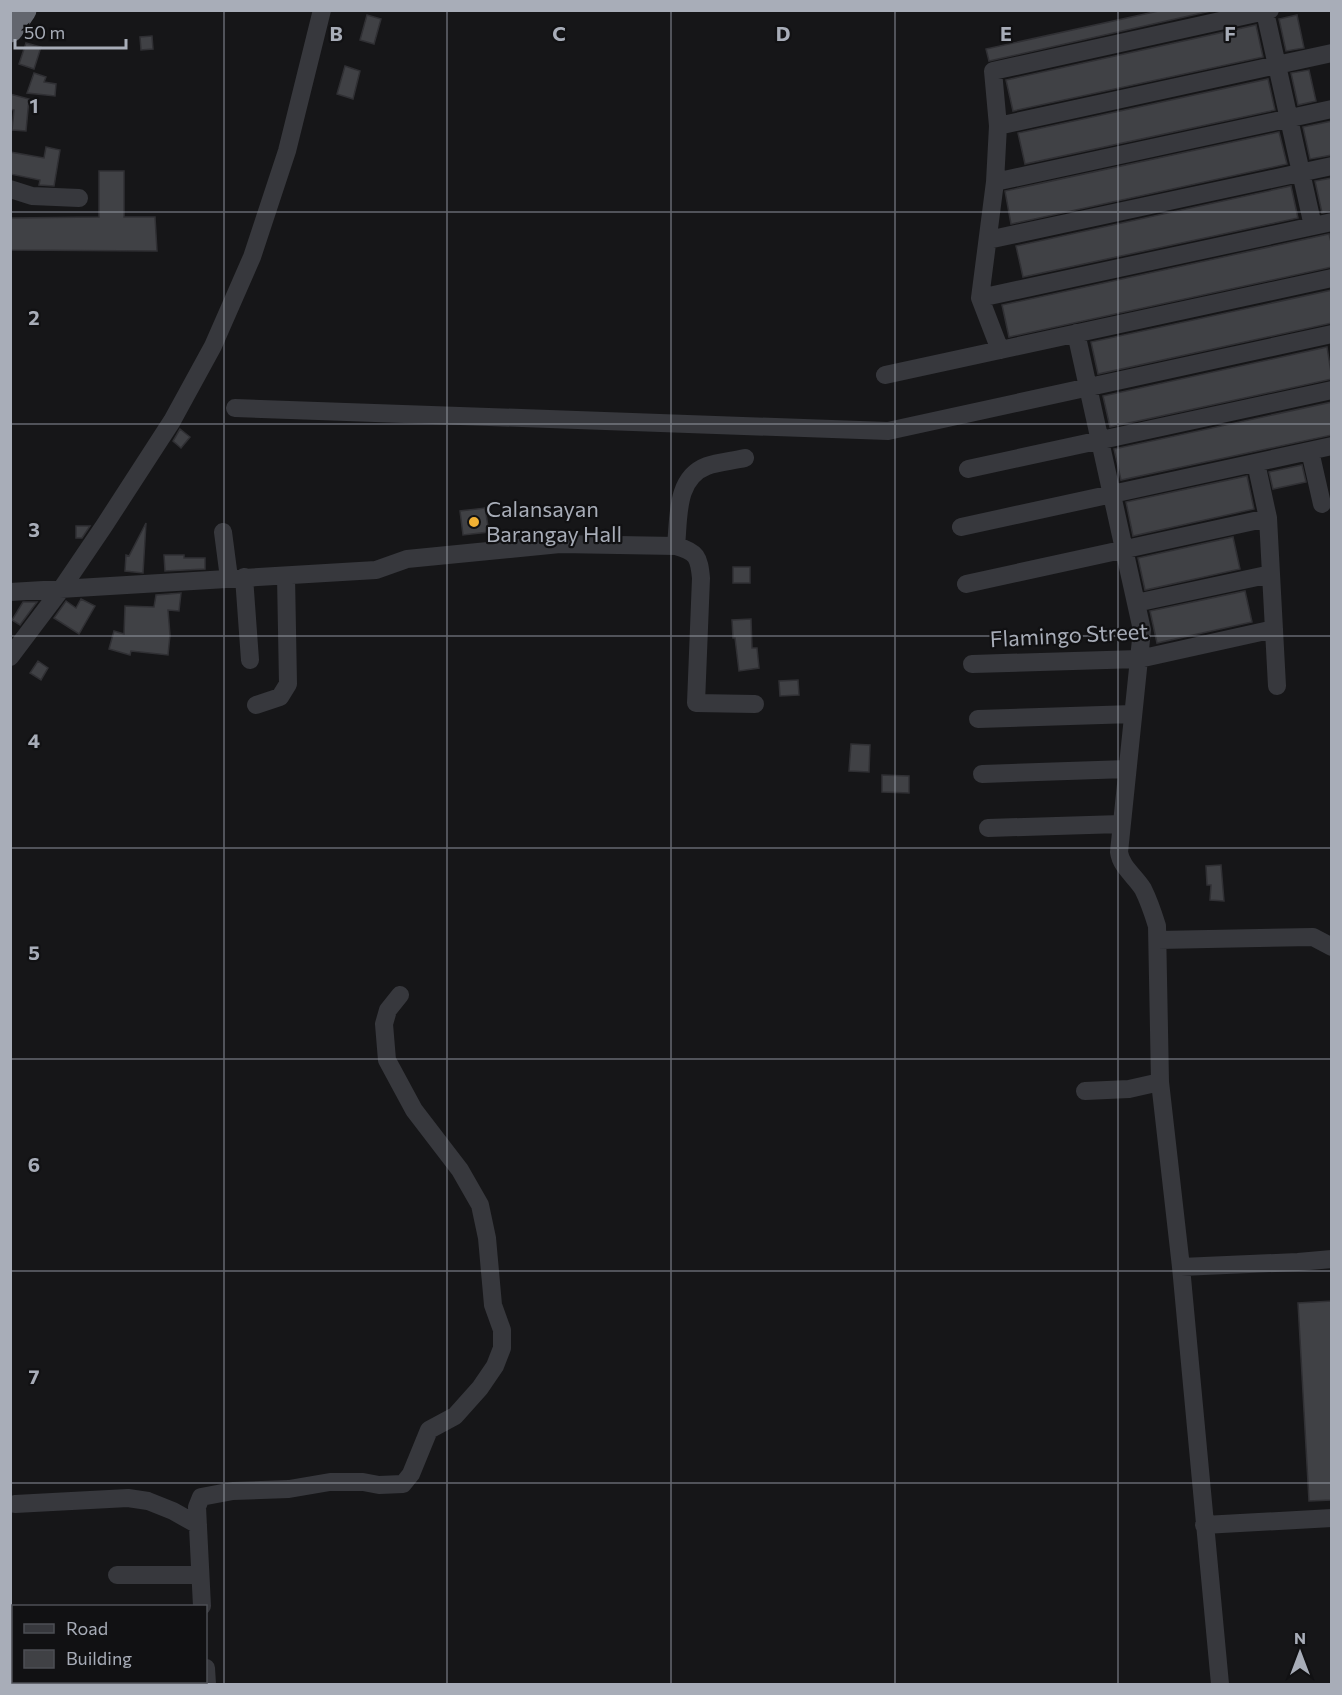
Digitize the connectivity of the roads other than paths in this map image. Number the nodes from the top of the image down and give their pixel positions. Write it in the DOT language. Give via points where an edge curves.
graph roads {
  1 [pos="23,10"];
  2 [pos="322,10"];
  3 [pos="1268,11"];
  4 [pos="10,29"];
  5 [pos="1332,53"];
  6 [pos="1277,65"];
  7 [pos="1332,109"];
  8 [pos="1289,118"];
  9 [pos="998,126"];
  10 [pos="1332,166"];
  11 [pos="1301,172"];
  12 [pos="995,182"];
  13 [pos="10,189"];
  14 [pos="79,198"];
  15 [pos="1332,222"];
  16 [pos="1313,226"];
  17 [pos="988,240"];
  18 [pos="1332,278"];
  19 [pos="980,298"];
  20 [pos="1077,333"];
  21 [pos="1332,334"];
  22 [pos="1000,350"];
  23 [pos="885,375"];
  24 [pos="1088,387"];
  25 [pos="1332,390"];
  26 [pos="235,408"];
  27 [pos="1100,441"];
  28 [pos="1332,446"];
  29 [pos="1310,451"];
  30 [pos="744,458"];
  31 [pos="1256,463"];
  32 [pos="968,469"];
  33 [pos="1112,494"];
  34 [pos="1322,504"];
  35 [pos="1268,518"];
  36 [pos="961,527"];
  37 [pos="223,532"];
  38 [pos="676,546"];
  39 [pos="1124,550"];
  40 [pos="1271,574"];
  41 [pos="286,576"];
  42 [pos="236,578"];
  43 [pos="966,584"];
  44 [pos="62,588"];
  45 [pos="10,592"];
  46 [pos="1136,603"];
  47 [pos="1274,629"];
  48 [pos="10,657"];
  49 [pos="1139,659"];
  50 [pos="250,660"];
  51 [pos="972,664"];
  52 [pos="1277,686"];
  53 [pos="755,704"];
  54 [pos="256,705"];
  55 [pos="1133,714"];
  56 [pos="978,719"];
  57 [pos="1127,769"];
  58 [pos="982,774"];
  59 [pos="1121,824"];
  60 [pos="988,828"];
  61 [pos="1158,940"];
  62 [pos="1332,947"];
  63 [pos="400,995"];
  64 [pos="1160,1082"];
  65 [pos="1085,1091"];
  66 [pos="1332,1258"];
  67 [pos="1181,1267"];
  68 [pos="15,1504"];
  69 [pos="1332,1518"];
  70 [pos="198,1525"];
  71 [pos="1204,1525"];
  72 [pos="117,1575"];
  73 [pos="200,1575"];
  74 [pos="202,1605"];
  75 [pos="1220,1684"];
  1 -- 4 [label="highway"];
  2 -- 44 [label="street" via="287,151 252,256 213,346 172,421"];
  3 -- 6 [label="street"];
  3 -- 9 [label="street" via="993,71"];
  5 -- 6 [label="street"];
  6 -- 8 [label="street"];
  6 -- 9 [label="street"];
  7 -- 8 [label="street"];
  8 -- 11 [label="street"];
  8 -- 12 [label="street"];
  9 -- 12 [label="street"];
  10 -- 11 [label="street"];
  11 -- 16 [label="street"];
  11 -- 17 [label="street"];
  12 -- 17 [label="street"];
  13 -- 14 [label="street" via="32,196"];
  15 -- 16 [label="street"];
  16 -- 19 [label="street"];
  17 -- 19 [label="street"];
  18 -- 20 [label="street"];
  19 -- 22 [label="street"];
  20 -- 22 [label="street"];
  20 -- 24 [label="street"];
  21 -- 24 [label="street"];
  22 -- 23 [label="street"];
  24 -- 26 [label="street" via="888,431"];
  24 -- 27 [label="street"];
  25 -- 27 [label="street"];
  27 -- 32 [label="street"];
  27 -- 33 [label="street"];
  28 -- 29 [label="street"];
  29 -- 31 [label="street"];
  29 -- 34 [label="street"];
  30 -- 38 [label="street" via="710,465 689,479 682,491"];
  31 -- 33 [label="street"];
  31 -- 35 [label="street"];
  33 -- 36 [label="street"];
  33 -- 39 [label="street"];
  35 -- 39 [label="street"];
  35 -- 40 [label="street"];
  37 -- 42 [label="street"];
  38 -- 41 [label="street" via="560,544 407,559 376,570"];
  38 -- 53 [label="street" via="690,550 699,560 696,703"];
  39 -- 43 [label="street"];
  39 -- 46 [label="street"];
  40 -- 46 [label="street"];
  40 -- 47 [label="street"];
  41 -- 42 [label="street"];
  41 -- 54 [label="street" via="288,684 280,697"];
  42 -- 44 [label="street"];
  42 -- 50 [label="street"];
  44 -- 45 [label="street"];
  44 -- 48 [label="street"];
  46 -- 49 [label="street" via="1142,630"];
  47 -- 49 [label="street, Flamingo Street"];
  47 -- 52 [label="street"];
  49 -- 51 [label="street, Flamingo Street"];
  49 -- 55 [label="street"];
  55 -- 56 [label="street"];
  55 -- 57 [label="street"];
  57 -- 58 [label="street"];
  57 -- 59 [label="street"];
  59 -- 60 [label="street"];
  59 -- 61 [label="street" via="1119,856 1142,887 1157,926"];
  61 -- 62 [label="street" via="1313,937"];
  61 -- 64 [label="street"];
  63 -- 70 [label="street" via="388,1010 384,1024 387,1060 414,1110 460,1170 480,1204 502,1348 495,1366 456,1416 429,1430 403,1484 330,1482 201,1497"];
  64 -- 65 [label="street" via="1129,1089"];
  64 -- 67 [label="street"];
  66 -- 67 [label="street"];
  67 -- 71 [label="street"];
  68 -- 70 [label="street" via="128,1498 148,1501"];
  69 -- 71 [label="street"];
  70 -- 73 [label="street"];
  71 -- 75 [label="street"];
  72 -- 73 [label="street"];
  73 -- 74 [label="street"];
}
